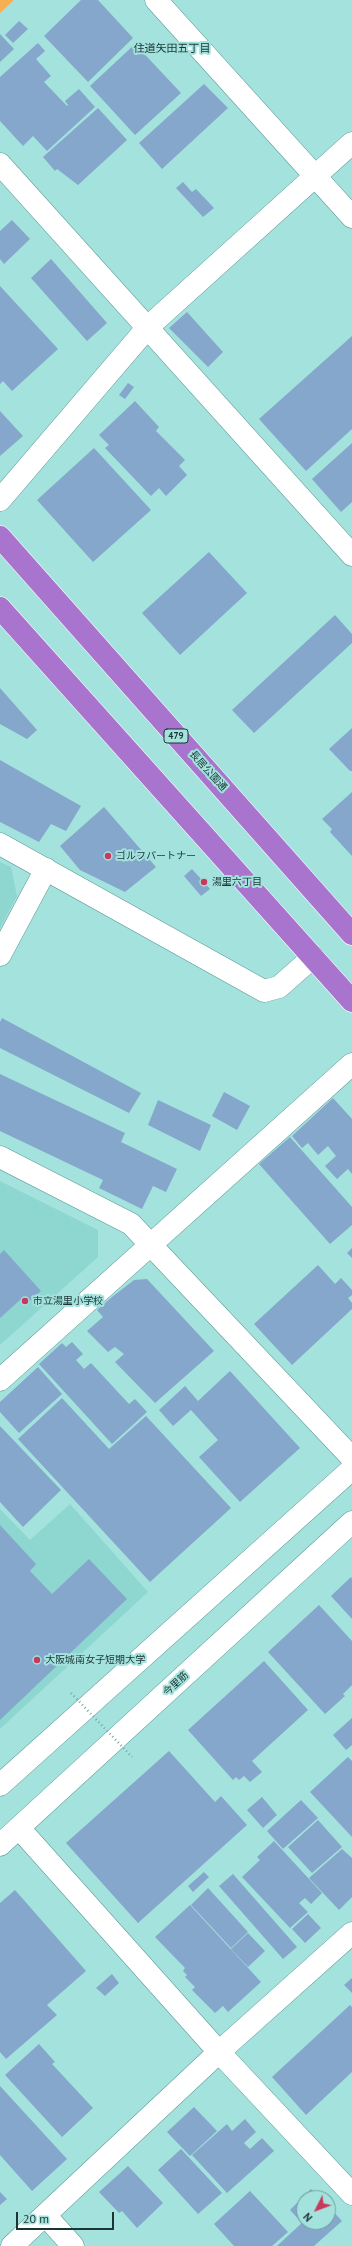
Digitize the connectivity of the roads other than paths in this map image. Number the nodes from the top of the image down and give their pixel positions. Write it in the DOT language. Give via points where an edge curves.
graph roads {
  1 [pos="156,0"];
  2 [pos="352,143"];
  3 [pos="0,164"];
  4 [pos="315,177"];
  5 [pos="352,217"];
  6 [pos="148,327"];
  7 [pos="0,500"];
  8 [pos="0,537"];
  9 [pos="352,555"];
  10 [pos="0,608"];
  11 [pos="0,844"];
  12 [pos="46,869"];
  13 [pos="352,934"];
  14 [pos="0,955"];
  15 [pos="312,957"];
  16 [pos="352,1001"];
  17 [pos="352,1064"];
  18 [pos="0,1157"];
  19 [pos="151,1246"];
  20 [pos="0,1380"];
  21 [pos="352,1458"];
  22 [pos="352,1469"];
  23 [pos="352,1522"];
  24 [pos="0,1785"];
  25 [pos="19,1828"];
  26 [pos="0,1845"];
  27 [pos="352,1933"];
  28 [pos="220,2052"];
  29 [pos="352,2194"];
  30 [pos="46,2216"];
  31 [pos="12,2246"];
  32 [pos="73,2246"];
  1 -- 4 [label="street"];
  2 -- 4 [label="street"];
  3 -- 6 [label="street"];
  4 -- 5 [label="street"];
  4 -- 6 [label="street"];
  6 -- 7 [label="street"];
  6 -- 9 [label="street"];
  8 -- 13 [label="highway, 長居公園通 / 479"];
  10 -- 15 [label="highway"];
  11 -- 12 [label="street"];
  12 -- 14 [label="street"];
  12 -- 15 [label="street" via="264,991 279,987"];
  15 -- 16 [label="highway"];
  17 -- 19 [label="street"];
  18 -- 19 [label="street" via="131,1224"];
  19 -- 20 [label="street"];
  19 -- 21 [label="street"];
  22 -- 24 [label="street"];
  23 -- 25 [label="street, 今里筋"];
  25 -- 26 [label="street, 今里筋"];
  25 -- 28 [label="street"];
  27 -- 28 [label="street"];
  28 -- 29 [label="street"];
  28 -- 30 [label="street"];
  30 -- 31 [label="street"];
  30 -- 32 [label="street"];
}
